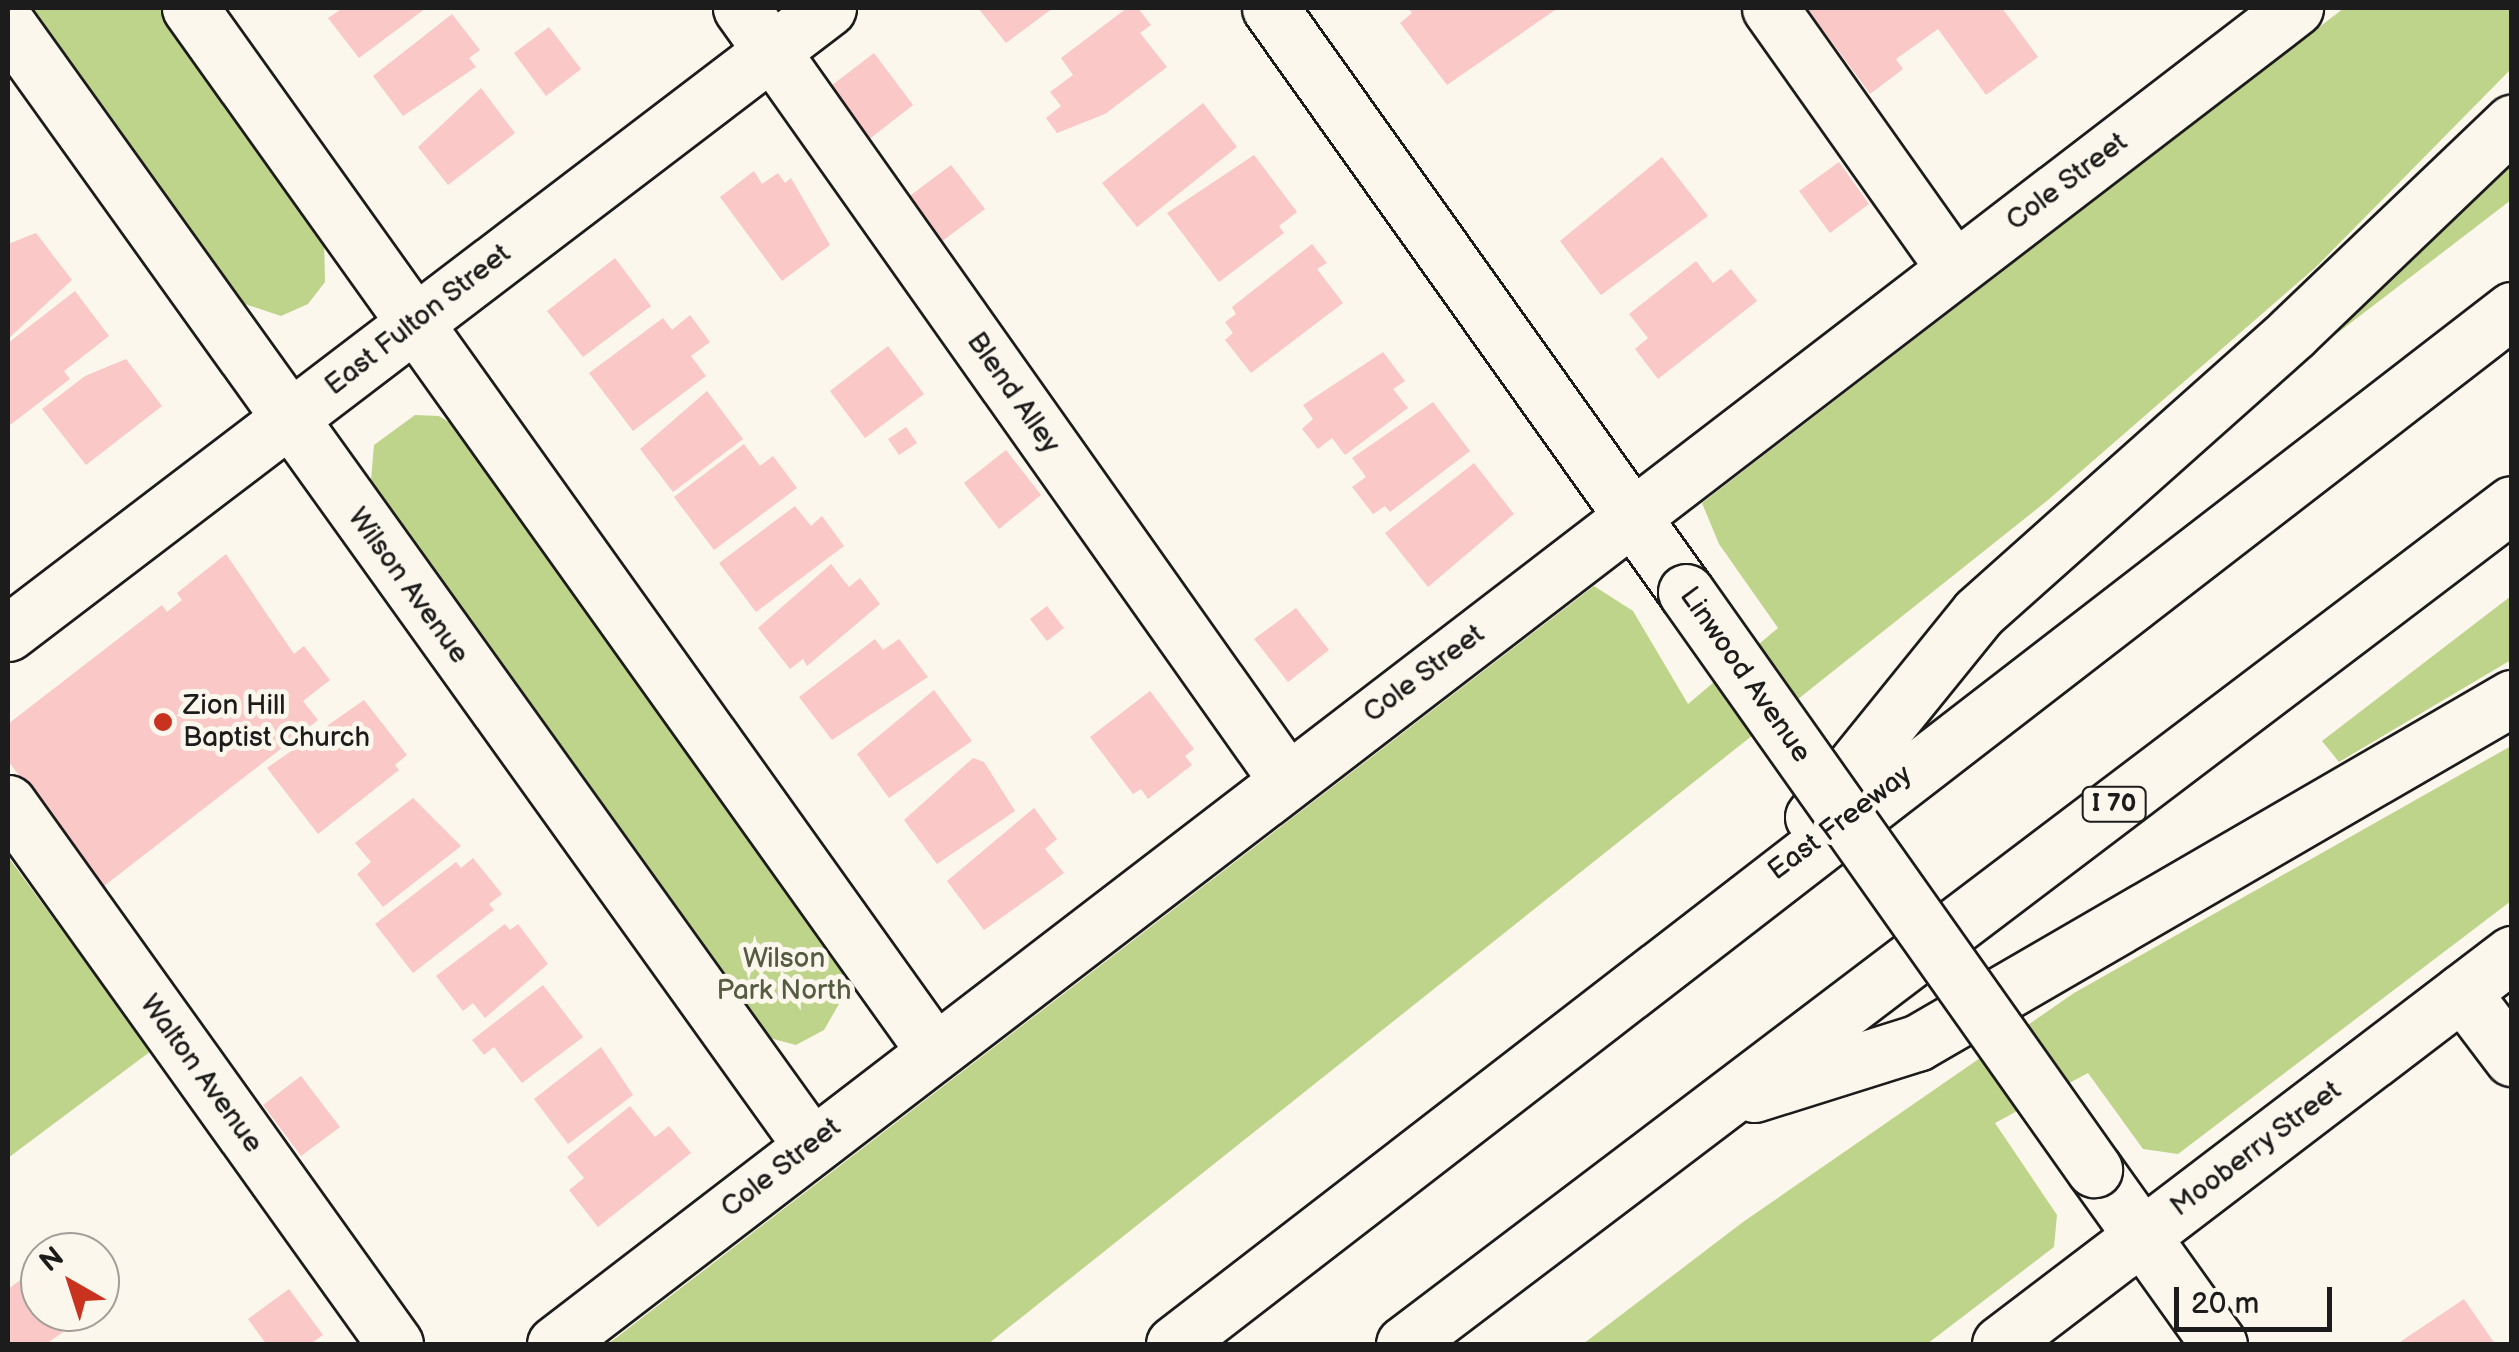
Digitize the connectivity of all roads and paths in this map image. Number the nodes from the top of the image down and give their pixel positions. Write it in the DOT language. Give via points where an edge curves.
graph roads {
  1 [pos="190,8"];
  2 [pos="740,8"];
  3 [pos="828,8"];
  4 [pos="1270,8"];
  5 [pos="1770,8"];
  6 [pos="2277,13"];
  7 [pos="8,25"];
  8 [pos="771,51"];
  9 [pos="2512,123"];
  10 [pos="1954,268"];
  11 [pos="2512,310"];
  12 [pos="414,322"];
  13 [pos="288,420"];
  14 [pos="2512,504"];
  15 [pos="1632,514"];
  16 [pos="8,632"];
  17 [pos="2512,698"];
  18 [pos="1286,779"];
  19 [pos="8,802"];
  20 [pos="1757,887"];
  21 [pos="2512,954"];
  22 [pos="2462,992"];
  23 [pos="933,1049"];
  24 [pos="2512,1058"];
  25 [pos="1718,1106"];
  26 [pos="810,1145"];
  27 [pos="2142,1236"];
  28 [pos="395,1344"];
  29 [pos="555,1344"];
  30 [pos="1174,1344"];
  31 [pos="1404,1344"];
  32 [pos="2000,1344"];
  33 [pos="2219,1344"];
  1 -- 12 [label="main road"];
  2 -- 8 [label="main road, Blend Alley"];
  3 -- 8 [label="main road, East Fulton Street"];
  4 -- 15 [label="main road, Linwood Avenue"];
  5 -- 10 [label="main road"];
  6 -- 10 [label="main road, Cole Street"];
  7 -- 13 [label="main road, Wilson Avenue"];
  8 -- 12 [label="main road, East Fulton Street"];
  8 -- 18 [label="main road, Blend Alley"];
  9 -- 20 [label="main road" via="2293,332 1978,613"];
  10 -- 15 [label="main road, Cole Street"];
  11 -- 20 [label="main road, East Freeway"];
  12 -- 13 [label="main road, East Fulton Street"];
  12 -- 23 [label="main road"];
  13 -- 16 [label="main road, East Fulton Street"];
  13 -- 26 [label="main road, Wilson Avenue"];
  14 -- 25 [label="main road, I 70"];
  15 -- 18 [label="main road, Cole Street"];
  15 -- 27 [label="main road, Linwood Avenue, bridge"];
  17 -- 25 [label="main road" via="1918,1044"];
  18 -- 23 [label="main road, Cole Street"];
  19 -- 28 [label="main road, Walton Avenue"];
  20 -- 30 [label="main road, East Freeway"];
  21 -- 22 [label="main road, Mooberry Street"];
  22 -- 24 [label="main road"];
  22 -- 27 [label="main road, Mooberry Street"];
  23 -- 26 [label="main road, Cole Street"];
  25 -- 31 [label="main road, I 70"];
  26 -- 29 [label="main road, Cole Street"];
  27 -- 32 [label="main road, Mooberry Street"];
  27 -- 33 [label="main road, Linwood Avenue"];
}
